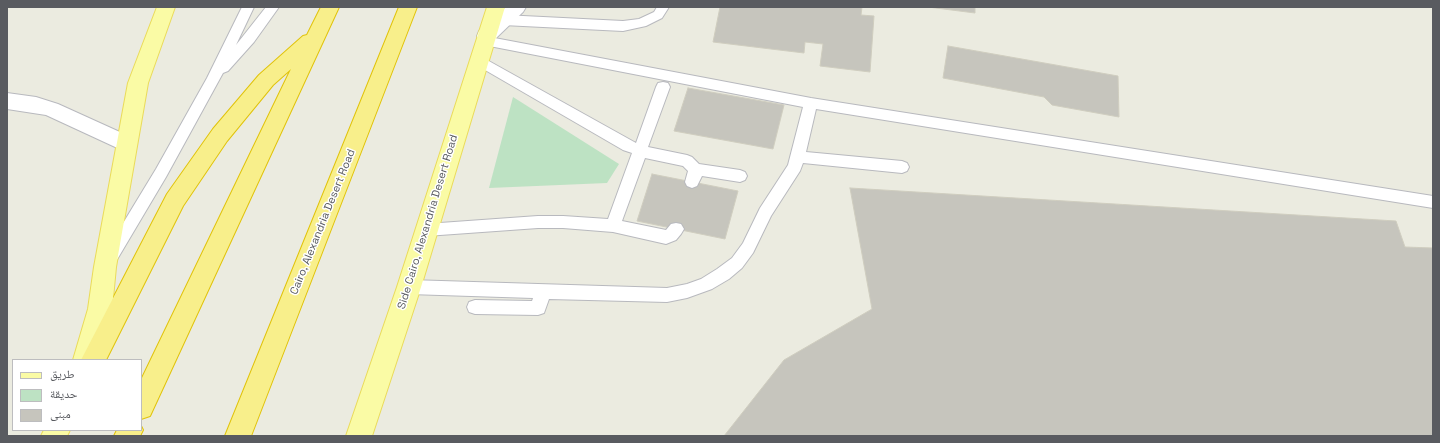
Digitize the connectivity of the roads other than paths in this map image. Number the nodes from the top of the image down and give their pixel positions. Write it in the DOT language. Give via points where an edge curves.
graph roads {
  1 [pos="166,7"];
  2 [pos="248,7"];
  3 [pos="273,7"];
  4 [pos="330,7"];
  5 [pos="408,7"];
  6 [pos="517,7"];
  7 [pos="664,7"];
  8 [pos="499,14"];
  9 [pos="317,35"];
  10 [pos="483,46"];
  11 [pos="213,79"];
  12 [pos="663,87"];
  13 [pos="7,101"];
  14 [pos="811,103"];
  15 [pos="126,144"];
  16 [pos="640,151"];
  17 [pos="798,157"];
  18 [pos="902,167"];
  19 [pos="740,176"];
  20 [pos="1433,202"];
  21 [pos="613,226"];
  22 [pos="676,229"];
  23 [pos="426,230"];
  24 [pos="105,266"];
  25 [pos="409,287"];
  26 [pos="543,291"];
  27 [pos="475,307"];
  28 [pos="86,359"];
  29 [pos="94,359"];
  30 [pos="142,405"];
  31 [pos="238,436"];
  32 [pos="358,436"];
  1 -- 15 [label="main road" via="138,83"];
  2 -- 11 [label="lane"];
  3 -- 11 [label="lane" via="249,40"];
  4 -- 9 [label="highway"];
  5 -- 31 [label="highway, Cairo, Alexandria Desert Road"];
  6 -- 8 [label="street"];
  7 -- 8 [label="lane" via="658,15 642,23 623,26"];
  8 -- 10 [label="main road, Side Cairo, Alexandria Desert Road"];
  9 -- 29 [label="highway" via="266,80 220,135 175,200"];
  9 -- 30 [label="highway"];
  10 -- 14 [label="lane"];
  10 -- 16 [label="lane" via="617,140"];
  10 -- 23 [label="main road, Side Cairo, Alexandria Desert Road"];
  11 -- 24 [label="lane" via="162,173"];
  12 -- 16 [label="lane"];
  13 -- 15 [label="street" via="51,109"];
  14 -- 17 [label="lane"];
  14 -- 20 [label="lane"];
  15 -- 24 [label="main road"];
  16 -- 19 [label="lane" via="687,161 693,176"];
  16 -- 21 [label="lane"];
  17 -- 18 [label="lane"];
  17 -- 26 [label="lane" via="791,175 765,212 748,248 723,274 706,284 687,291 667,294"];
  21 -- 22 [label="lane" via="666,237"];
  21 -- 23 [label="lane" via="538,222"];
  23 -- 25 [label="main road, Side Cairo, Alexandria Desert Road"];
  24 -- 28 [label="main road" via="100,309"];
  25 -- 26 [label="lane"];
  25 -- 32 [label="main road, Side Cairo, Alexandria Desert Road"];
  26 -- 27 [label="lane" via="538,308"];
}
